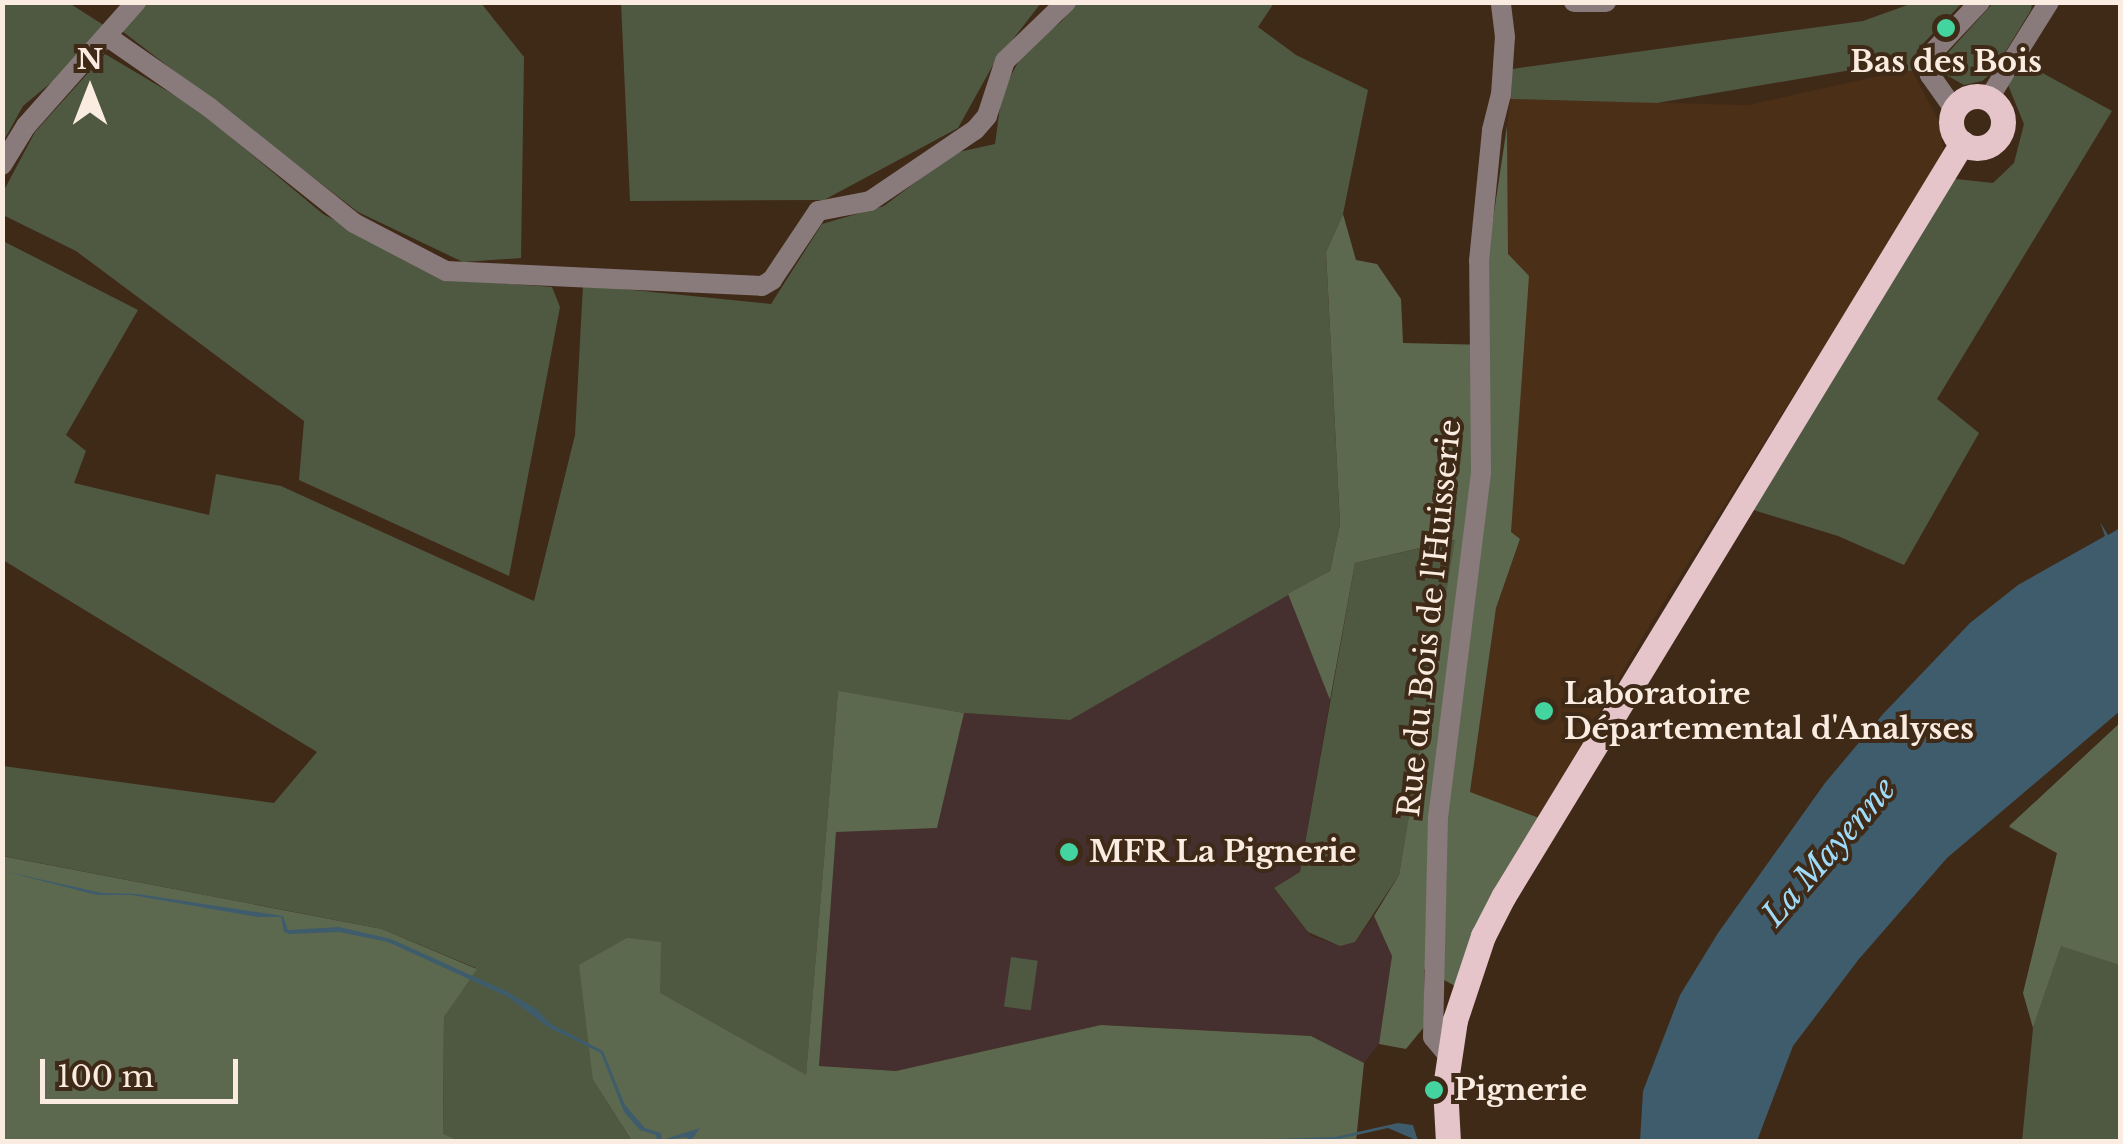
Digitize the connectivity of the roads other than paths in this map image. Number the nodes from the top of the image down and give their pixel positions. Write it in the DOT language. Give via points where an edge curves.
graph roads {
  1 [pos="136,2"];
  2 [pos="1066,2"];
  3 [pos="1501,2"];
  4 [pos="1574,2"];
  5 [pos="1606,2"];
  6 [pos="1980,2"];
  7 [pos="2049,2"];
  8 [pos="108,37"];
  9 [pos="1989,98"];
  10 [pos="1954,109"];
  11 [pos="1962,144"];
  12 [pos="2,165"];
  13 [pos="1448,1055"];
  14 [pos="1448,1142"];
  1 -- 8 [label="street"];
  2 -- 8 [label="street" via="1005,61 976,130 870,201 818,211 762,286 446,271 354,223"];
  3 -- 13 [label="street, Rue du Bois de l'Huisserie" via="1501,95 1479,260 1481,472 1438,818 1432,1037"];
  4 -- 5 [label="street"];
  6 -- 10 [label="street" via="1932,52 1930,76"];
  7 -- 9 [label="street"];
  8 -- 12 [label="street" via="26,126"];
  9 -- 10 [label="main road" via="1973,96"];
  9 -- 11 [label="main road" via="2004,119 2000,136 1986,146"];
  10 -- 11 [label="main road" via="1952,132"];
  11 -- 13 [label="main road" via="1503,898 1468,974"];
  13 -- 14 [label="main road"];
}
